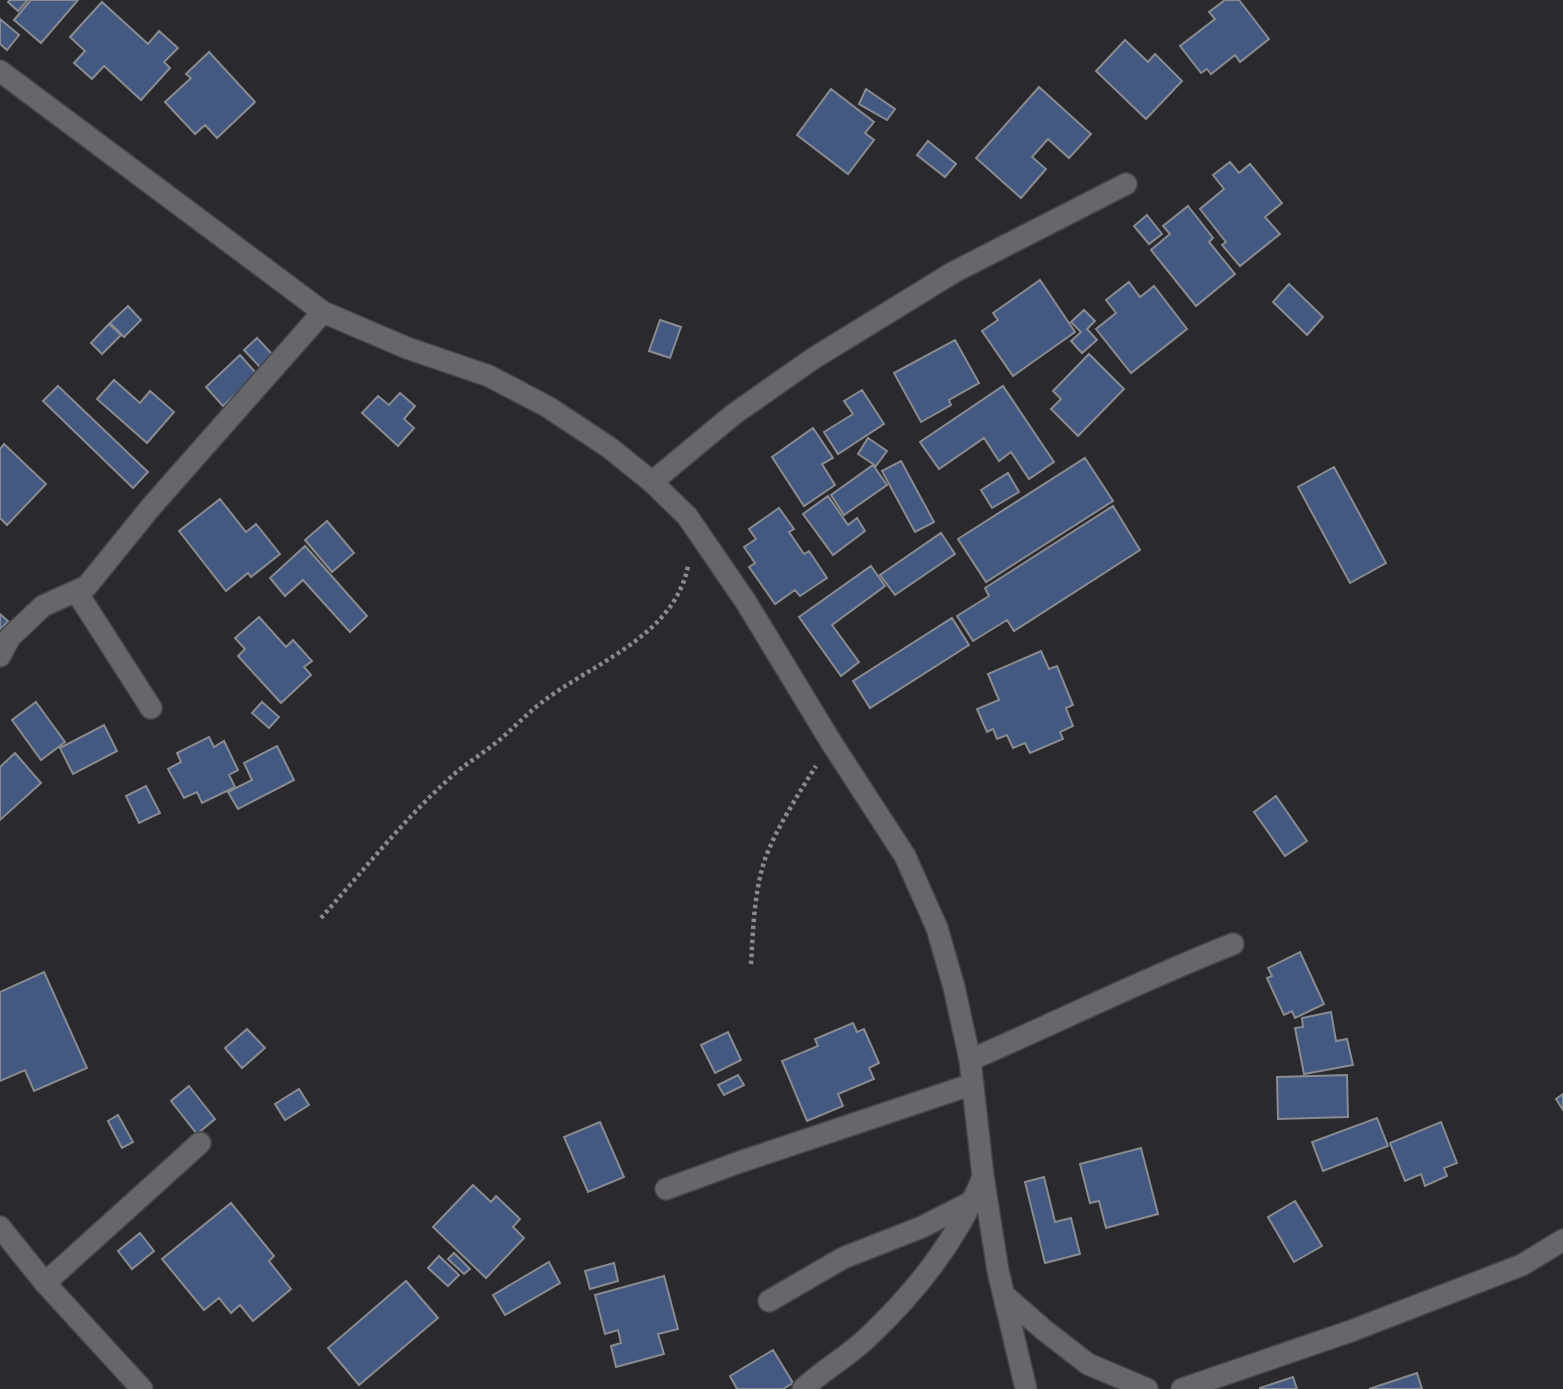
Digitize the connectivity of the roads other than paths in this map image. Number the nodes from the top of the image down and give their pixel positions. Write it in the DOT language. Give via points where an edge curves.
graph roads {
  1 [pos="0,71"];
  2 [pos="1126,184"];
  3 [pos="323,312"];
  4 [pos="652,482"];
  5 [pos="76,592"];
  6 [pos="0,656"];
  7 [pos="151,708"];
  8 [pos="1233,944"];
  9 [pos="970,1060"];
  10 [pos="973,1084"];
  11 [pos="200,1143"];
  12 [pos="983,1176"];
  13 [pos="666,1189"];
  14 [pos="973,1201"];
  15 [pos="0,1227"];
  16 [pos="1563,1240"];
  17 [pos="45,1283"];
  18 [pos="1004,1295"];
  19 [pos="769,1301"];
  20 [pos="142,1389"];
  21 [pos="803,1389"];
  22 [pos="1026,1389"];
  23 [pos="1147,1389"];
  24 [pos="1182,1389"];
  1 -- 3 [label="street"];
  2 -- 4 [label="street" via="954,272 814,358 734,414"];
  3 -- 4 [label="street" via="489,376 559,414"];
  3 -- 5 [label="street" via="87,586"];
  4 -- 9 [label="street" via="687,516 746,602 905,856 937,928"];
  5 -- 6 [label="street" via="26,619"];
  5 -- 7 [label="street"];
  8 -- 9 [label="street"];
  9 -- 10 [label="street"];
  10 -- 12 [label="street"];
  10 -- 13 [label="street"];
  11 -- 17 [label="street"];
  12 -- 14 [label="street"];
  12 -- 18 [label="street"];
  14 -- 19 [label="street" via="843,1258"];
  14 -- 21 [label="street" via="919,1282 866,1339"];
  15 -- 17 [label="street"];
  16 -- 24 [label="street" via="1522,1265"];
  17 -- 20 [label="street"];
  18 -- 22 [label="street"];
  18 -- 23 [label="street" via="1088,1364"];
}
